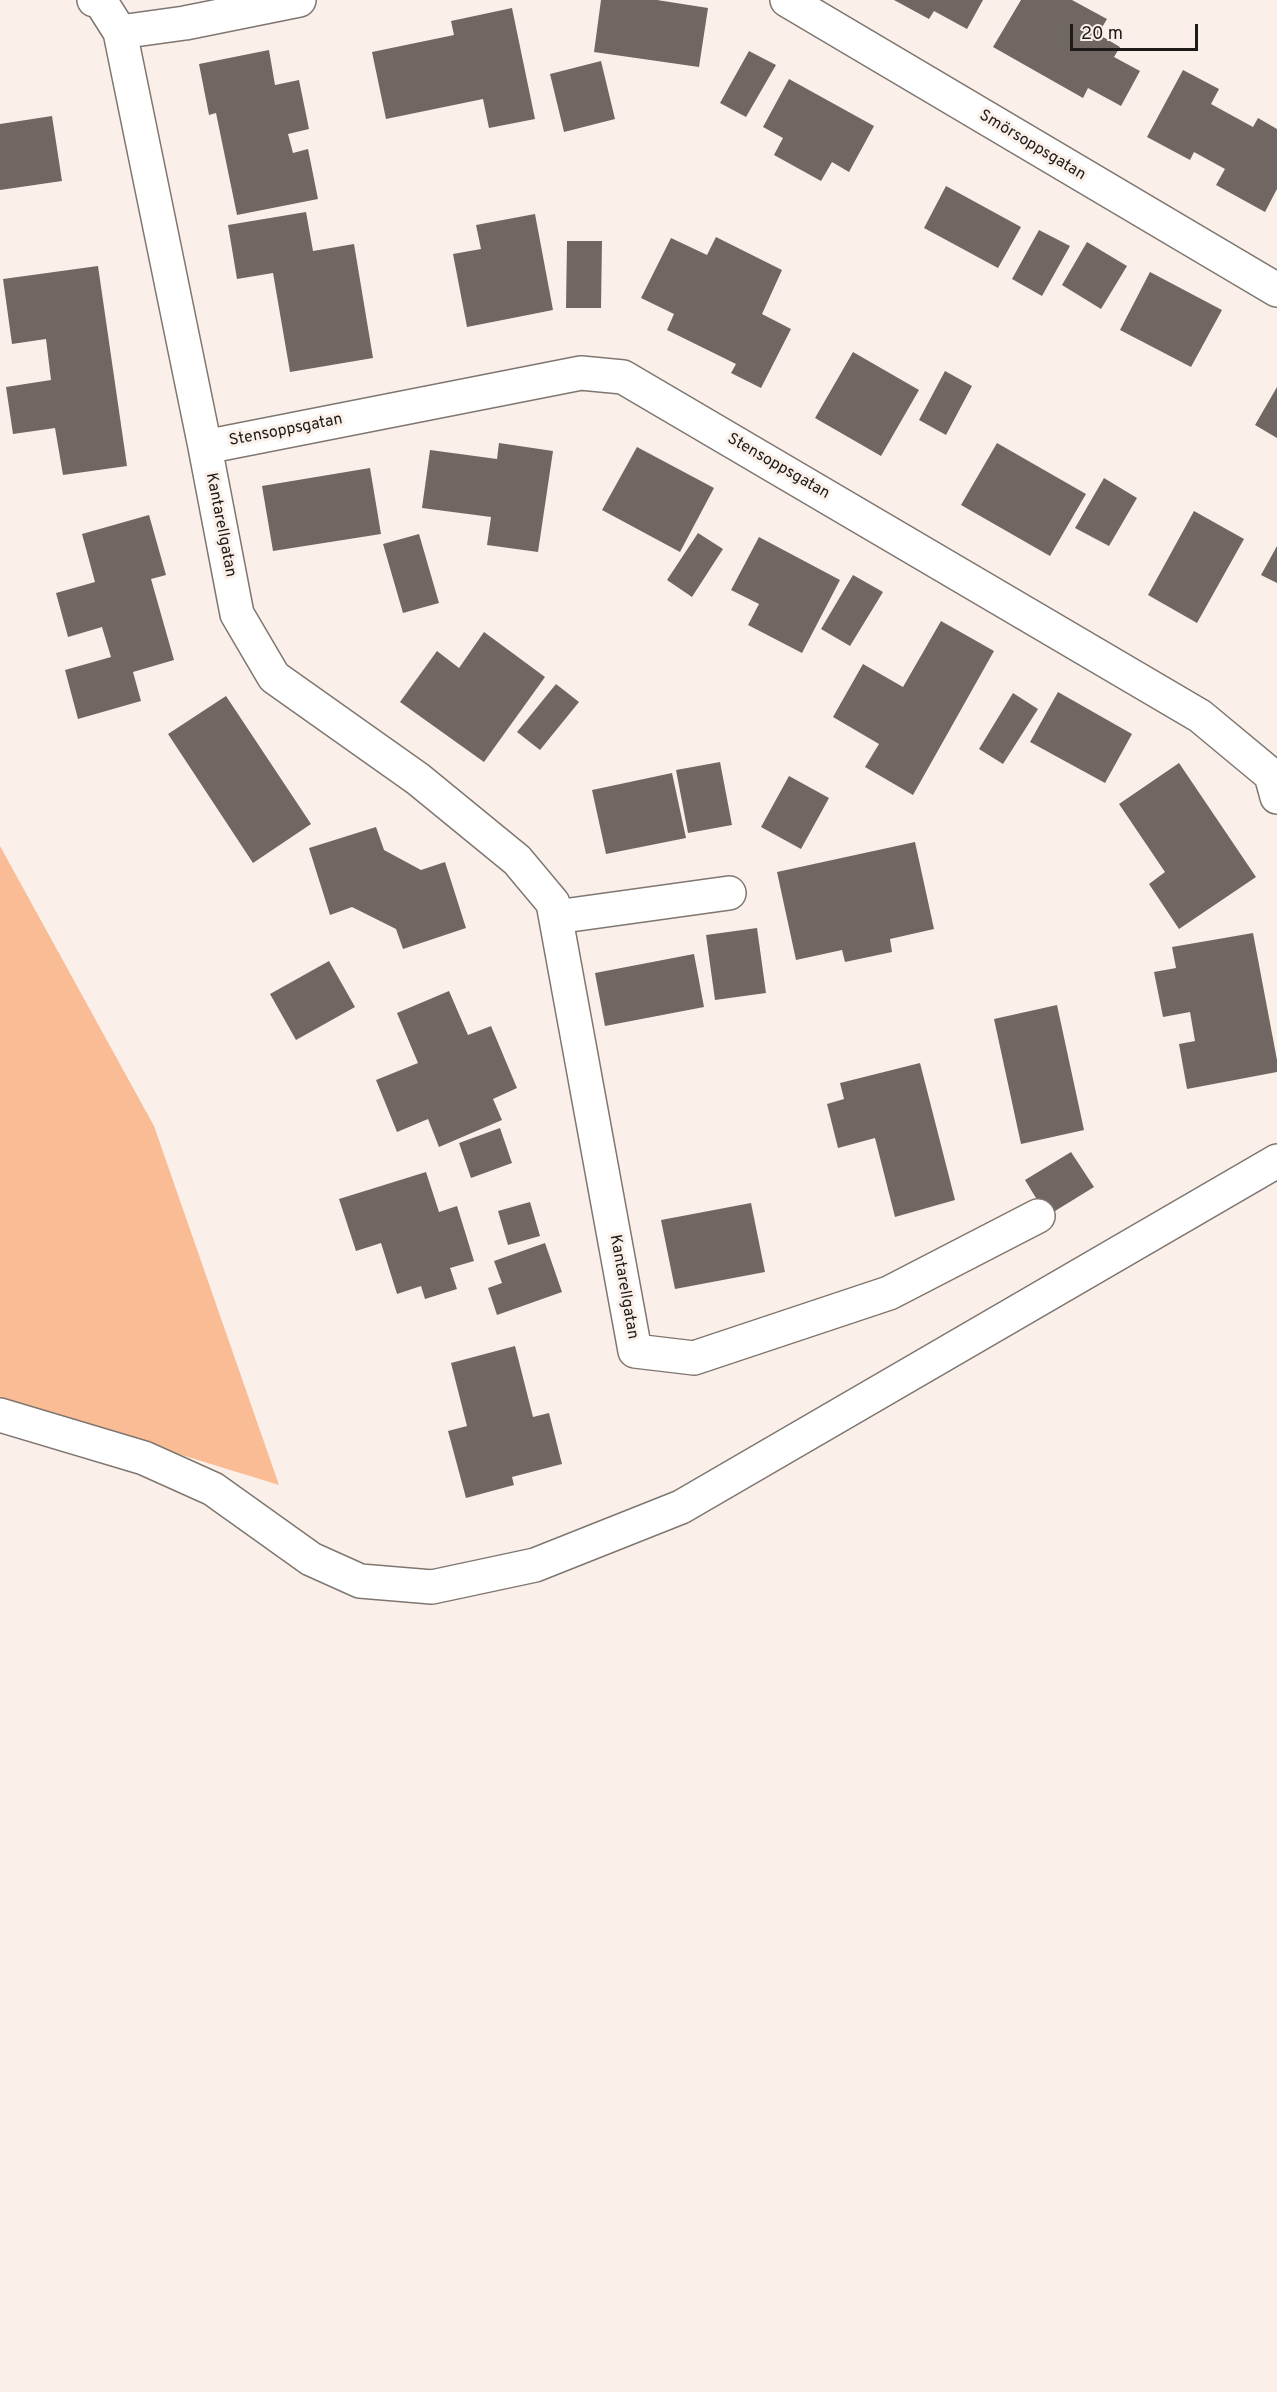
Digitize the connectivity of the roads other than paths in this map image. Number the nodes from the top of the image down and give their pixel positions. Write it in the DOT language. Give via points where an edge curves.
graph roads {
  1 [pos="299,0"];
  2 [pos="787,0"];
  3 [pos="99,1"];
  4 [pos="120,32"];
  5 [pos="1277,290"];
  6 [pos="205,447"];
  7 [pos="1277,797"];
  8 [pos="729,892"];
  9 [pos="556,917"];
  10 [pos="1277,1161"];
  11 [pos="1038,1216"];
  12 [pos="0,1415"];
  1 -- 4 [label="street"];
  2 -- 5 [label="street, Smörsoppsgatan"];
  3 -- 4 [label="street, Kantarellgatan"];
  4 -- 6 [label="street, Kantarellgatan"];
  6 -- 7 [label="street, Stensoppsgatan" via="581,373 623,378 1200,716 1271,775"];
  6 -- 9 [label="street, Kantarellgatan" via="237,614 274,677 418,779 517,860 553,903"];
  8 -- 9 [label="street"];
  9 -- 11 [label="street, Kantarellgatan" via="635,1351 694,1358 889,1293"];
  10 -- 12 [label="street" via="681,1507 535,1565 432,1587 360,1581 311,1559 213,1489 144,1458"];
}
